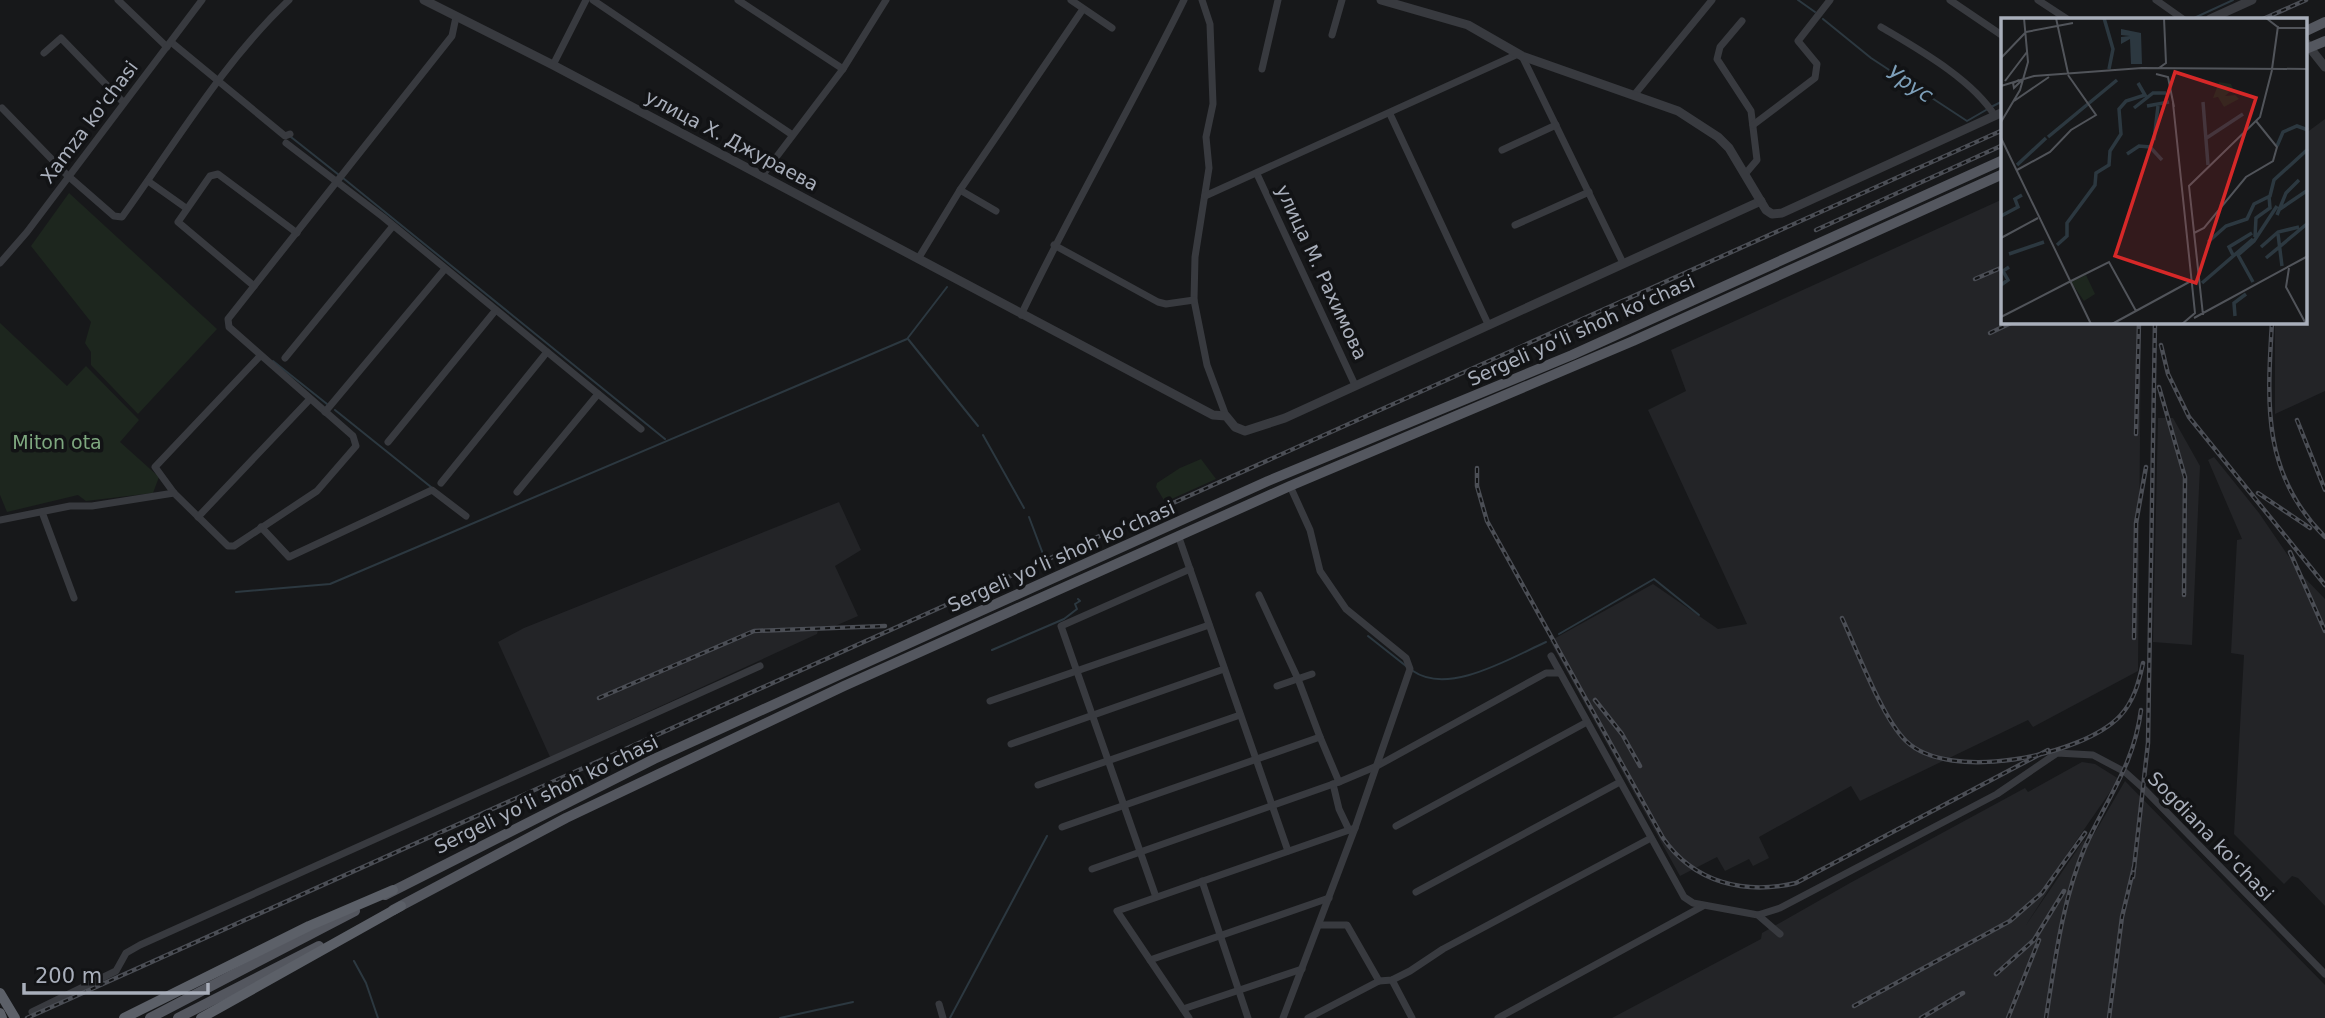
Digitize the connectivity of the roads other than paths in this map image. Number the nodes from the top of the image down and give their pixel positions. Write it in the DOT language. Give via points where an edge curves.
graph roads {
  1 [pos="118,0"];
  2 [pos="202,0"];
  3 [pos="289,0"];
  4 [pos="424,0"];
  5 [pos="586,0"];
  6 [pos="593,0"];
  7 [pos="738,0"];
  8 [pos="886,0"];
  9 [pos="1071,0"];
  10 [pos="1184,0"];
  11 [pos="1202,0"];
  12 [pos="1278,0"];
  13 [pos="1342,0"];
  14 [pos="1381,0"];
  15 [pos="1712,0"];
  16 [pos="1830,0"];
  17 [pos="1950,0"];
  18 [pos="2038,0"];
  19 [pos="2157,0"];
  20 [pos="2252,0"];
  21 [pos="1083,9"];
  22 [pos="456,17"];
  23 [pos="2065,18"];
  24 [pos="2183,18"];
  25 [pos="2212,18"];
  26 [pos="1742,21"];
  27 [pos="2325,22"];
  28 [pos="1881,27"];
  29 [pos="1112,28"];
  30 [pos="2308,30"];
  31 [pos="1332,35"];
  32 [pos="2001,35"];
  33 [pos="2325,41"];
  34 [pos="169,45"];
  35 [pos="2308,47"];
  36 [pos="2308,48"];
  37 [pos="44,53"];
  38 [pos="1520,55"];
  39 [pos="553,65"];
  40 [pos="2325,66"];
  41 [pos="843,69"];
  42 [pos="1262,69"];
  43 [pos="220,82"];
  44 [pos="1635,94"];
  45 [pos="123,102"];
  46 [pos="2,108"];
  47 [pos="1994,111"];
  48 [pos="1390,114"];
  49 [pos="1556,125"];
  50 [pos="1753,125"];
  51 [pos="290,134"];
  52 [pos="791,134"];
  53 [pos="286,143"];
  54 [pos="1502,150"];
  55 [pos="2001,161"];
  56 [pos="1257,173"];
  57 [pos="1745,173"];
  58 [pos="67,175"];
  59 [pos="2001,175"];
  60 [pos="762,176"];
  61 [pos="148,181"];
  62 [pos="337,183"];
  63 [pos="960,190"];
  64 [pos="1589,192"];
  65 [pos="1205,196"];
  66 [pos="1761,201"];
  67 [pos="186,208"];
  68 [pos="996,211"];
  69 [pos="1515,225"];
  70 [pos="393,226"];
  71 [pos="297,233"];
  72 [pos="1054,245"];
  73 [pos="918,259"];
  74 [pos="1623,262"];
  75 [pos="0,263"];
  76 [pos="444,270"];
  77 [pos="254,286"];
  78 [pos="1194,300"];
  79 [pos="495,311"];
  80 [pos="1021,315"];
  81 [pos="1488,324"];
  82 [pos="547,352"];
  83 [pos="261,355"];
  84 [pos="285,358"];
  85 [pos="1355,385"];
  86 [pos="598,394"];
  87 [pos="310,399"];
  88 [pos="325,412"];
  89 [pos="1226,416"];
  90 [pos="641,429"];
  91 [pos="388,442"];
  92 [pos="441,483"];
  93 [pos="1290,486"];
  94 [pos="517,492"];
  95 [pos="174,493"];
  96 [pos="43,512"];
  97 [pos="466,516"];
  98 [pos="198,517"];
  99 [pos="0,520"];
  100 [pos="261,527"];
  101 [pos="1178,535"];
  102 [pos="1190,569"];
  103 [pos="1259,595"];
  104 [pos="74,598"];
  105 [pos="1209,625"];
  106 [pos="1551,656"];
  107 [pos="760,666"];
  108 [pos="1224,669"];
  109 [pos="1077,671"];
  110 [pos="1560,673"];
  111 [pos="1312,674"];
  112 [pos="1298,679"];
  113 [pos="1277,686"];
  114 [pos="990,701"];
  115 [pos="1093,715"];
  116 [pos="1240,715"];
  117 [pos="1587,722"];
  118 [pos="1320,737"];
  119 [pos="1012,744"];
  120 [pos="1256,760"];
  121 [pos="1108,761"];
  122 [pos="1377,765"];
  123 [pos="1620,782"];
  124 [pos="1336,783"];
  125 [pos="1038,785"];
  126 [pos="1272,805"];
  127 [pos="1124,806"];
  128 [pos="1396,826"];
  129 [pos="1062,827"];
  130 [pos="1352,829"];
  131 [pos="1651,838"];
  132 [pos="1288,851"];
  133 [pos="1140,852"];
  134 [pos="1092,869"];
  135 [pos="1202,881"];
  136 [pos="393,890"];
  137 [pos="1416,892"];
  138 [pos="1156,897"];
  139 [pos="1329,898"];
  140 [pos="401,906"];
  141 [pos="1704,906"];
  142 [pos="1758,915"];
  143 [pos="1319,925"];
  144 [pos="1780,934"];
  145 [pos="1220,936"];
  146 [pos="1150,960"];
  147 [pos="1302,969"];
  148 [pos="2325,974"];
  149 [pos="1392,980"];
  150 [pos="1379,981"];
  151 [pos="1239,990"];
  152 [pos="0,993"];
  153 [pos="939,1004"];
  154 [pos="1183,1009"];
  155 [pos="2,1012"];
  156 [pos="32,1012"];
  157 [pos="15,1018"];
  158 [pos="124,1018"];
  159 [pos="150,1018"];
  160 [pos="178,1018"];
  161 [pos="201,1018"];
  162 [pos="943,1018"];
  163 [pos="1189,1018"];
  164 [pos="1248,1018"];
  165 [pos="1283,1018"];
  166 [pos="1308,1018"];
  167 [pos="1412,1018"];
  168 [pos="1498,1018"];
  1 -- 34 [label="street"];
  2 -- 34 [label="street, Xamza ko'chasi"];
  3 -- 43 [label="street"];
  4 -- 22 [label="street, улица Х. Джураева"];
  5 -- 39 [label="street"];
  6 -- 52 [label="street"];
  7 -- 41 [label="street"];
  8 -- 41 [label="street"];
  9 -- 21 [label="street"];
  10 -- 72 [label="street"];
  11 -- 65 [label="street" via="1210,24 1213,72"];
  12 -- 42 [label="street"];
  13 -- 31 [label="street"];
  14 -- 38 [label="street" via="1468,25"];
  15 -- 44 [label="street"];
  16 -- 50 [label="street" via="1798,41 1817,64 1815,78"];
  17 -- 32 [label="street"];
  18 -- 23 [label="street"];
  19 -- 24 [label="street"];
  20 -- 25 [label="street"];
  21 -- 29 [label="street"];
  21 -- 63 [label="street"];
  22 -- 39 [label="street, улица Х. Джураева"];
  22 -- 62 [label="street" via="452,36"];
  26 -- 50 [label="street" via="1718,51 1717,59 1751,111"];
  27 -- 30 [label="main road"];
  28 -- 47 [label="street" via="1922,52"];
  33 -- 35 [label="main road"];
  34 -- 43 [label="street"];
  34 -- 45 [label="street, Xamza ko'chasi"];
  36 -- 40 [label="street"];
  37 -- 45 [label="street" via="61,38"];
  38 -- 44 [label="street"];
  38 -- 48 [label="street, улица М. Рахимова"];
  38 -- 49 [label="street"];
  39 -- 60 [label="street, улица Х. Джураева"];
  41 -- 52 [label="street"];
  43 -- 51 [label="street" via="285,136"];
  43 -- 61 [label="street"];
  44 -- 57 [label="street" via="1699,123 1729,148"];
  45 -- 58 [label="street, Xamza ko'chasi"];
  46 -- 58 [label="street"];
  47 -- 66 [label="street" via="1782,213 1768,212"];
  48 -- 56 [label="street, улица М. Рахимова"];
  48 -- 81 [label="street"];
  49 -- 54 [label="street"];
  49 -- 64 [label="street"];
  50 -- 57 [label="street" via="1757,160"];
  52 -- 60 [label="street"];
  53 -- 62 [label="street"];
  55 -- 136 [label="main road, Sergeli yo‘li shoh ko‘chasi" via="1572,355 1256,486 841,674 654,759"];
  56 -- 65 [label="street, улица М. Рахимова"];
  56 -- 85 [label="street, улица М. Рахимова"];
  57 -- 66 [label="street"];
  58 -- 61 [label="street" via="118,218"];
  58 -- 75 [label="street, Xamza ko'chasi"];
  59 -- 93 [label="main road, Sergeli yo‘li shoh ko‘chasi" via="1547,379"];
  60 -- 73 [label="street, улица Х. Джураева"];
  61 -- 67 [label="street"];
  62 -- 70 [label="street"];
  62 -- 71 [label="street"];
  63 -- 68 [label="street"];
  63 -- 73 [label="street"];
  64 -- 69 [label="street"];
  64 -- 74 [label="street"];
  65 -- 78 [label="street" via="1195,257"];
  66 -- 74 [label="street, улица Х. Джураева"];
  67 -- 71 [label="street" via="211,176 218,174"];
  67 -- 77 [label="street" via="178,218 180,225"];
  70 -- 76 [label="street"];
  70 -- 84 [label="street"];
  71 -- 77 [label="street"];
  72 -- 78 [label="street" via="1158,302"];
  72 -- 80 [label="street"];
  73 -- 80 [label="street, улица Х. Джураева"];
  74 -- 81 [label="street, улица Х. Джураева"];
  76 -- 79 [label="street"];
  76 -- 88 [label="street"];
  77 -- 83 [label="street" via="227,323"];
  78 -- 89 [label="street" via="1207,365"];
  79 -- 82 [label="street"];
  79 -- 91 [label="street"];
  80 -- 89 [label="street, улица Х. Джураева" via="1213,415"];
  81 -- 85 [label="street, улица Х. Джураева"];
  82 -- 86 [label="street"];
  82 -- 92 [label="street"];
  83 -- 87 [label="street"];
  83 -- 95 [label="street" via="156,464"];
  85 -- 89 [label="street, улица Х. Джураева" via="1251,430 1238,429"];
  86 -- 90 [label="street"];
  86 -- 94 [label="street"];
  87 -- 88 [label="street"];
  87 -- 98 [label="street"];
  88 -- 100 [label="street" via="353,436 354,449 317,491"];
  93 -- 101 [label="main road, Sergeli yo‘li shoh ko‘chasi"];
  93 -- 122 [label="street" via="1310,530 1320,571 1346,609 1406,658 1409,668"];
  95 -- 96 [label="street"];
  95 -- 98 [label="street"];
  96 -- 99 [label="street"];
  96 -- 104 [label="street"];
  97 -- 100 [label="street" via="432,490 289,557"];
  98 -- 100 [label="street" via="228,546"];
  101 -- 102 [label="street"];
  101 -- 140 [label="main road, Sergeli yo‘li shoh ko‘chasi" via="658,772"];
  102 -- 105 [label="street"];
  102 -- 109 [label="street" via="1061,626"];
  103 -- 112 [label="street"];
  105 -- 108 [label="street"];
  105 -- 109 [label="street"];
  106 -- 110 [label="street"];
  107 -- 156 [label="street" via="140,945 125,953 116,971 106,978"];
  108 -- 115 [label="street"];
  108 -- 116 [label="street"];
  109 -- 114 [label="street"];
  109 -- 115 [label="street"];
  110 -- 117 [label="street"];
  110 -- 122 [label="street" via="1546,673"];
  111 -- 112 [label="street"];
  112 -- 113 [label="street"];
  112 -- 118 [label="street"];
  115 -- 119 [label="street"];
  115 -- 121 [label="street"];
  116 -- 120 [label="street"];
  116 -- 121 [label="street"];
  117 -- 123 [label="street"];
  117 -- 128 [label="street"];
  118 -- 120 [label="street"];
  118 -- 124 [label="street"];
  120 -- 126 [label="street"];
  120 -- 127 [label="street"];
  121 -- 125 [label="street"];
  121 -- 127 [label="street"];
  122 -- 124 [label="street"];
  122 -- 130 [label="street"];
  123 -- 131 [label="street"];
  123 -- 137 [label="street"];
  124 -- 126 [label="street"];
  124 -- 130 [label="street" via="1339,809"];
  126 -- 132 [label="street"];
  126 -- 133 [label="street"];
  127 -- 129 [label="street"];
  127 -- 133 [label="street"];
  130 -- 132 [label="street"];
  130 -- 139 [label="street"];
  131 -- 141 [label="street" via="1684,897"];
  131 -- 149 [label="street"];
  132 -- 135 [label="street"];
  133 -- 134 [label="street"];
  133 -- 138 [label="street"];
  135 -- 138 [label="street"];
  135 -- 145 [label="street"];
  136 -- 158 [label="highway" via="309,926"];
  136 -- 159 [label="main road, Sergeli yo‘li shoh ko‘chasi"];
  138 -- 146 [label="street" via="1117,911"];
  139 -- 143 [label="street"];
  139 -- 145 [label="street"];
  140 -- 160 [label="main road, Sergeli yo‘li shoh ko‘chasi"];
  140 -- 161 [label="highway"];
  141 -- 142 [label="street"];
  141 -- 168 [label="street"];
  142 -- 144 [label="street"];
  142 -- 148 [label="street, Sogdiana ko'chasi" via="1780,908 1997,794 2057,753 2093,755 2125,772"];
  143 -- 147 [label="street"];
  143 -- 150 [label="street" via="1347,925"];
  145 -- 146 [label="street"];
  145 -- 151 [label="street"];
  146 -- 154 [label="street"];
  147 -- 151 [label="street"];
  147 -- 165 [label="street"];
  149 -- 150 [label="street"];
  149 -- 167 [label="street"];
  150 -- 166 [label="street"];
  151 -- 154 [label="street"];
  151 -- 164 [label="street"];
  152 -- 155 [label="highway"];
  153 -- 162 [label="street"];
  154 -- 163 [label="street"];
  155 -- 157 [label="highway"];
}
